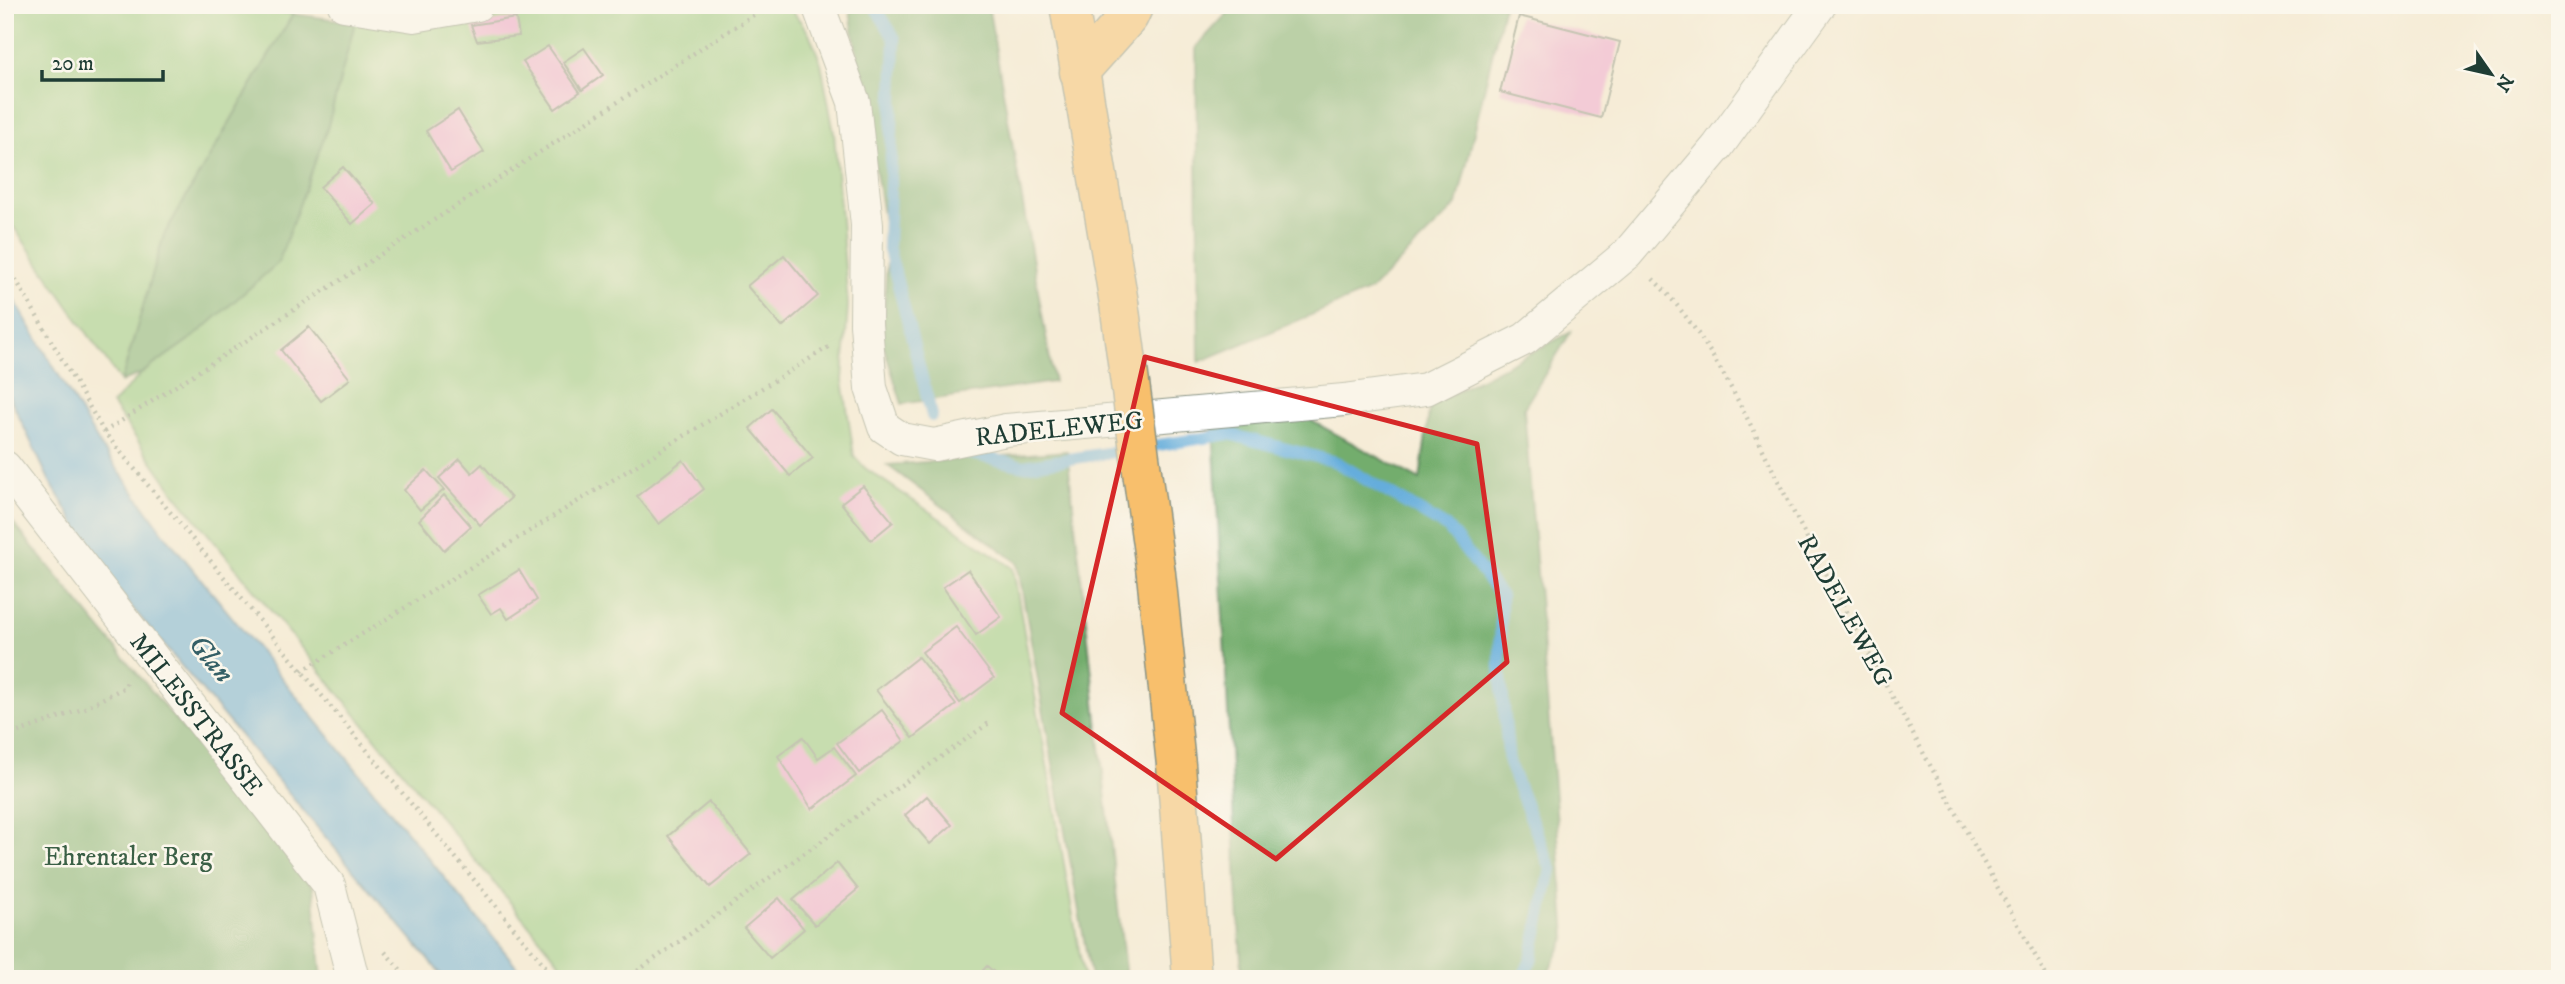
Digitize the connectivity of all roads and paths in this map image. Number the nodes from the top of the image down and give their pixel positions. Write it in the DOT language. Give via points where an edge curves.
graph roads {
  1 [pos="344,5"];
  2 [pos="477,5"];
  3 [pos="769,5"];
  4 [pos="818,5"];
  5 [pos="1069,5"];
  6 [pos="1134,5"];
  7 [pos="1820,5"];
  8 [pos="1079,72"];
  9 [pos="1627,254"];
  10 [pos="5,261"];
  11 [pos="866,324"];
  12 [pos="104,432"];
  13 [pos="5,467"];
  14 [pos="136,636"];
  15 [pos="302,671"];
  16 [pos="989,723"];
  17 [pos="5,737"];
  18 [pos="353,979"];
  19 [pos="556,979"];
  20 [pos="626,979"];
  21 [pos="1192,979"];
  22 [pos="2048,979"];
  1 -- 2 [label="street" via="414,16"];
  3 -- 12 [label="path"];
  4 -- 11 [label="street, RADELEWEG" via="853,102 867,225"];
  5 -- 8 [label="highway"];
  6 -- 8 [label="highway"];
  7 -- 9 [label="street, RADELEWEG" via="1718,146"];
  8 -- 21 [label="highway, bridge" via="1119,303 1156,574"];
  9 -- 11 [label="street, RADELEWEG" via="1525,339 1426,389 1006,430 934,445 902,439 884,427 871,388"];
  9 -- 22 [label="path, RADELEWEG" via="1671,296 1726,381"];
  10 -- 12 [label="path"];
  11 -- 15 [label="path"];
  12 -- 15 [label="path"];
  13 -- 14 [label="street, MILESSTRASSE"];
  14 -- 17 [label="path" via="136,656 125,687 85,708"];
  14 -- 18 [label="street, MILESSTRASSE" via="329,884"];
  15 -- 19 [label="path"];
  16 -- 20 [label="path"];
}
